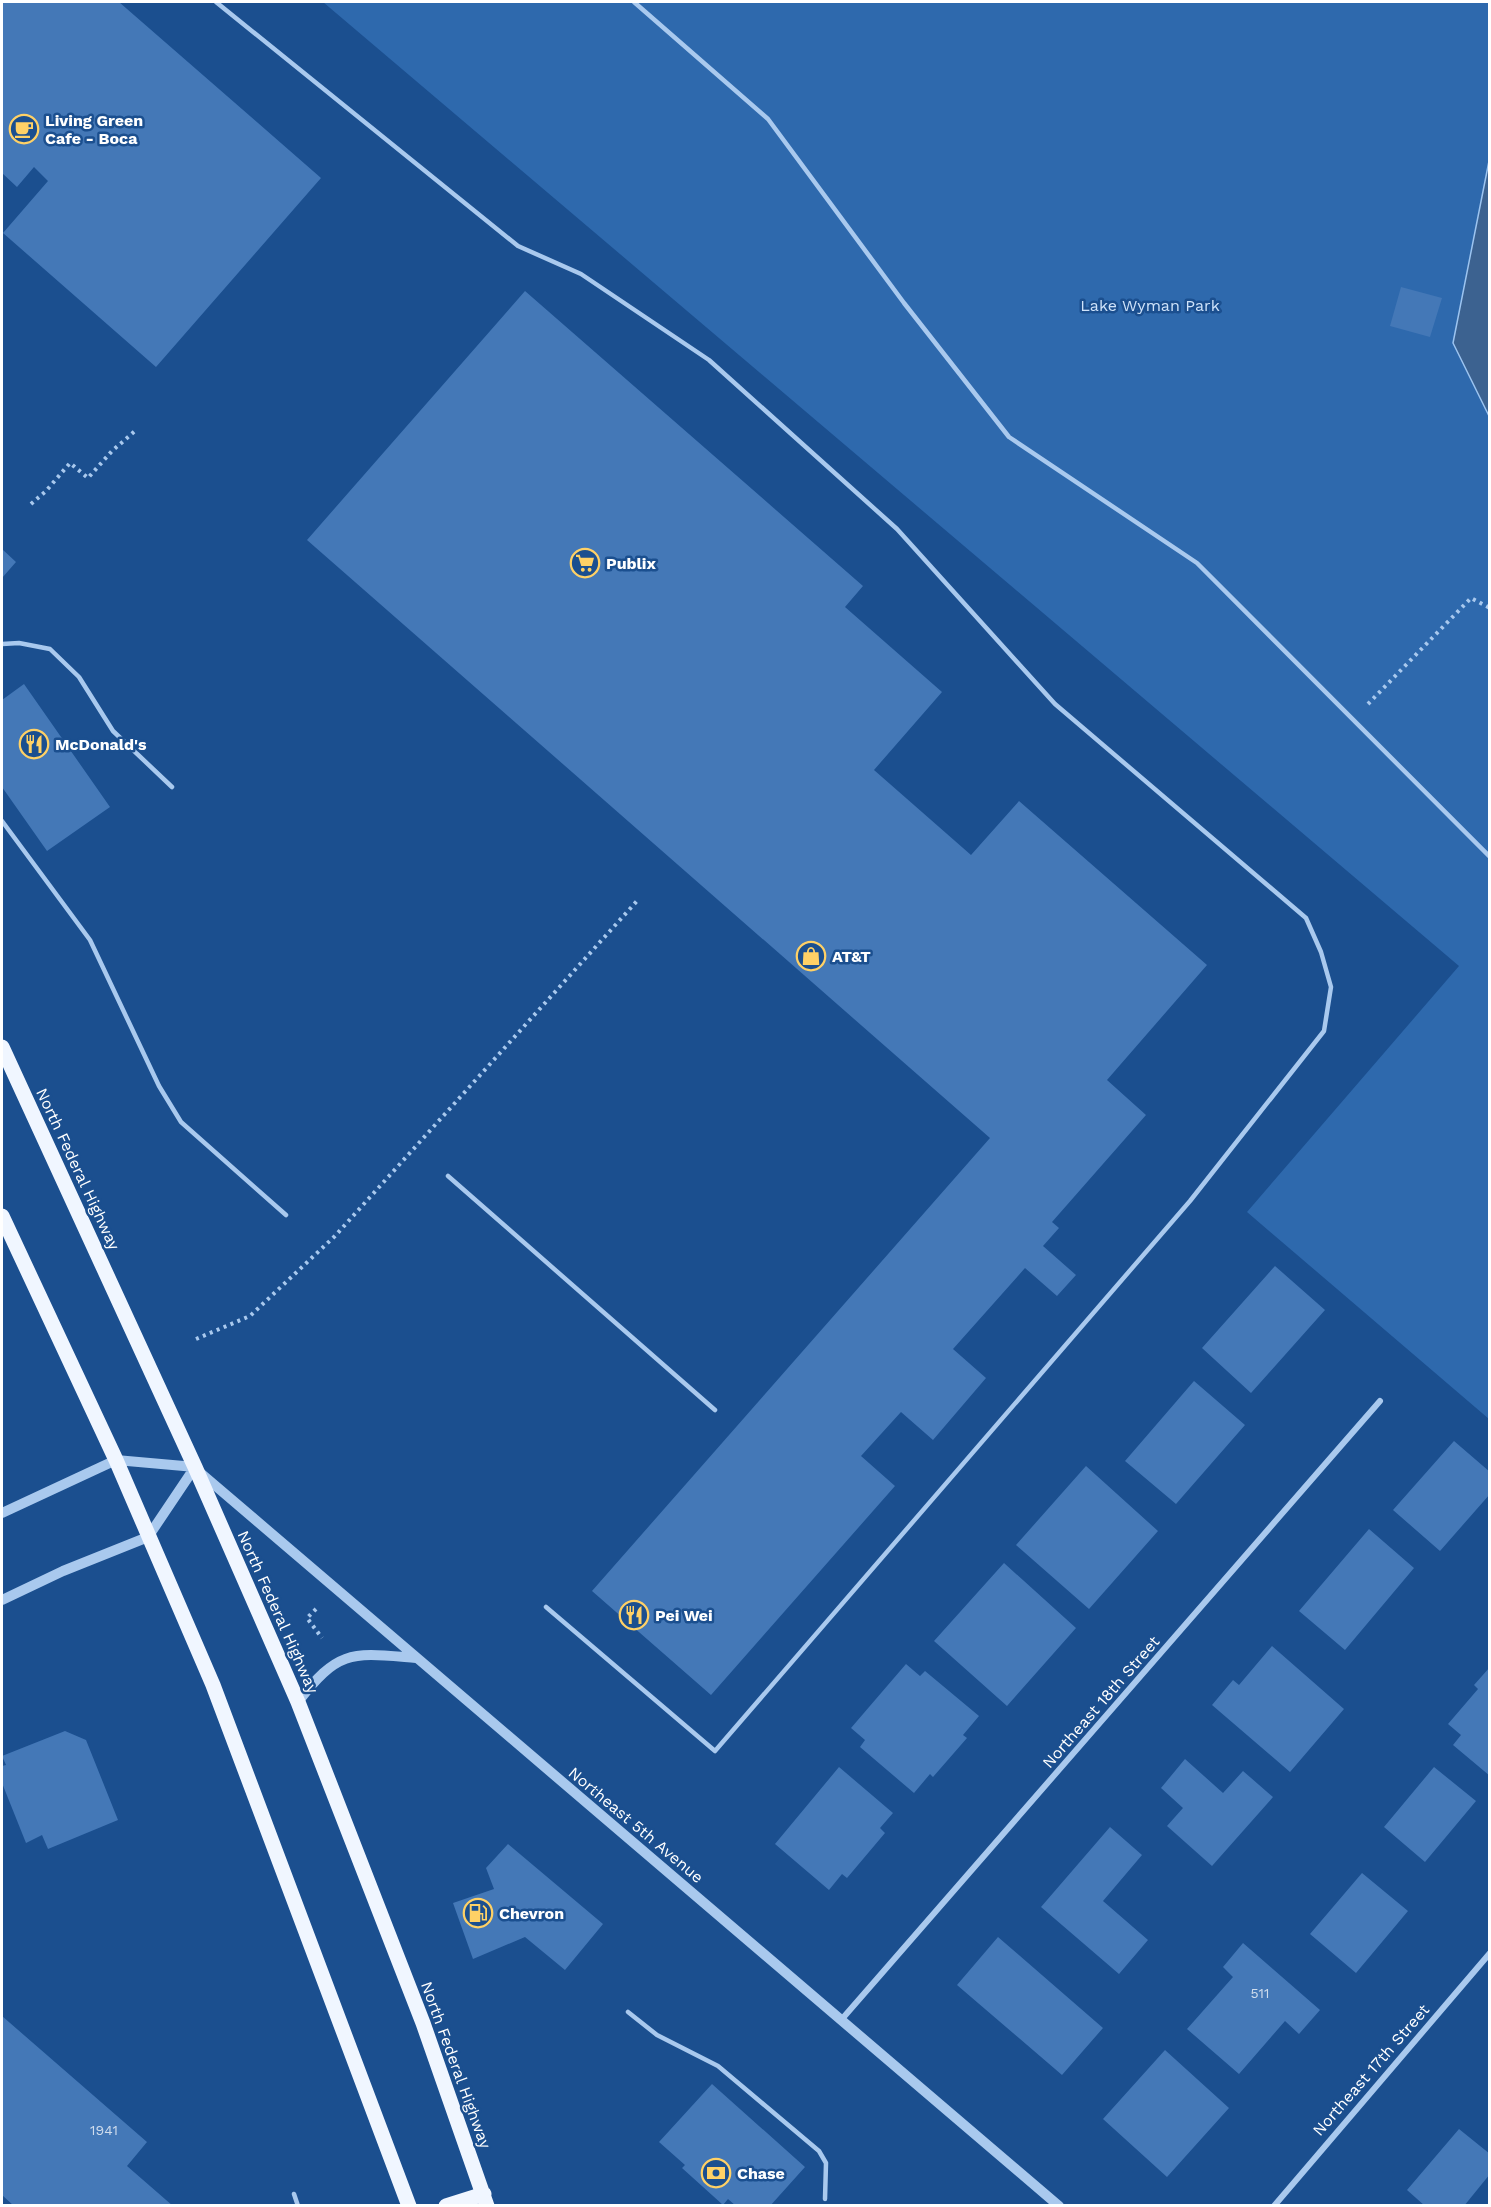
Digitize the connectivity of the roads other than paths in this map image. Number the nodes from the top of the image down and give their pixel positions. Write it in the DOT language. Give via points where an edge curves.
graph roads {
  1 [pos="216,2"];
  2 [pos="634,2"];
  3 [pos="2,644"];
  4 [pos="172,787"];
  5 [pos="2,821"];
  6 [pos="1490,857"];
  7 [pos="2,1047"];
  8 [pos="448,1176"];
  9 [pos="286,1215"];
  10 [pos="2,1216"];
  11 [pos="1380,1401"];
  12 [pos="715,1410"];
  13 [pos="116,1460"];
  14 [pos="195,1467"];
  15 [pos="2,1513"];
  16 [pos="148,1538"];
  17 [pos="2,1600"];
  18 [pos="546,1606"];
  19 [pos="416,1658"];
  20 [pos="298,1702"];
  21 [pos="1490,1953"];
  22 [pos="628,2012"];
  23 [pos="842,2019"];
  24 [pos="294,2194"];
  25 [pos="825,2199"];
  26 [pos="485,2200"];
  27 [pos="298,2205"];
  28 [pos="409,2205"];
  29 [pos="446,2205"];
  30 [pos="1059,2205"];
  31 [pos="1274,2205"];
  1 -- 18 [label="lane" via="518,246 581,274 709,360 897,529 1055,704 1306,918 1331,987 1324,1031 1190,1201 715,1751"];
  2 -- 6 [label="lane" via="768,118 904,303 1009,437 1197,563"];
  3 -- 4 [label="lane" via="50,649 79,677 112,731"];
  5 -- 9 [label="lane" via="90,940 159,1086 181,1122"];
  7 -- 14 [label="main road, North Federal Highway"];
  8 -- 12 [label="lane"];
  10 -- 13 [label="main road"];
  11 -- 23 [label="street, Northeast 18th Street"];
  13 -- 14 [label="street"];
  13 -- 15 [label="street"];
  13 -- 16 [label="main road"];
  14 -- 16 [label="street"];
  14 -- 19 [label="street, Northeast 5th Avenue"];
  14 -- 20 [label="main road, North Federal Highway"];
  16 -- 17 [label="street"];
  16 -- 28 [label="main road" via="213,1685"];
  19 -- 20 [label="street" via="364,1654 336,1662 316,1678"];
  19 -- 23 [label="street, Northeast 5th Avenue"];
  20 -- 26 [label="main road, North Federal Highway" via="423,2023"];
  21 -- 31 [label="street, Northeast 17th Street"];
  22 -- 25 [label="lane" via="657,2035 718,2066 819,2151 826,2163"];
  23 -- 30 [label="street, Northeast 5th Avenue"];
  24 -- 27 [label="lane"];
  26 -- 29 [label="main road"];
}
